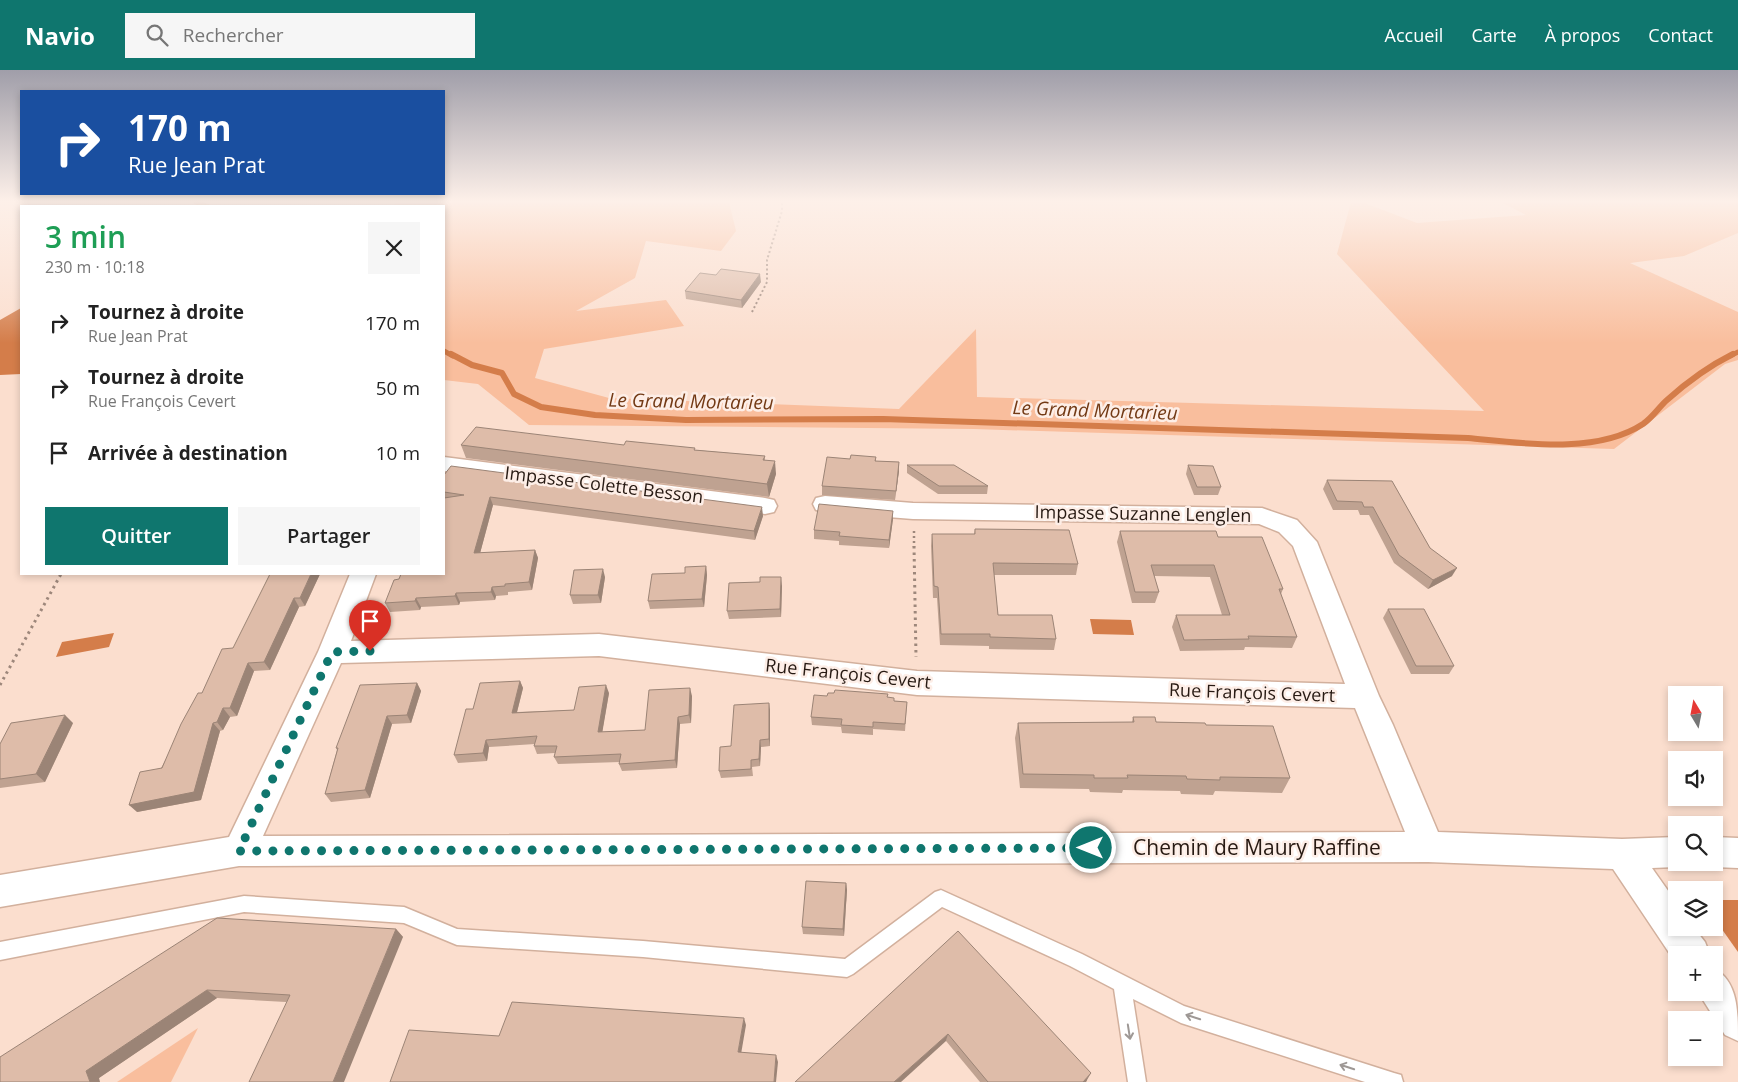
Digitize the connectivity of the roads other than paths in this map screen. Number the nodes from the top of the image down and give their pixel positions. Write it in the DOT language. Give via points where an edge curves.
graph roads {
  1 [pos="445,464"];
  2 [pos="825,504"];
  3 [pos="765,506"];
  4 [pos="363,575"];
  5 [pos="332,652"];
  6 [pos="1364,696"];
  7 [pos="1428,847"];
  8 [pos="239,851"];
  9 [pos="1668,852"];
  10 [pos="1723,852"];
  11 [pos="1738,852"];
  12 [pos="1622,854"];
  13 [pos="0,891"];
  14 [pos="1686,946"];
  15 [pos="0,951"];
  16 [pos="1122,984"];
  17 [pos="1723,1000"];
  18 [pos="1738,1022"];
  19 [pos="1137,1082"];
  20 [pos="1394,1082"];
  1 -- 3 [label="street, Impasse Colette Besson"];
  2 -- 6 [label="street, Impasse Suzanne Lenglen" via="913,510 1262,516 1288,526 1304,542"];
  4 -- 5 [label="street"];
  5 -- 6 [label="street, Rue François Cevert" via="600,645 917,684"];
  5 -- 8 [label="street"];
  6 -- 7 [label="street, Impasse Suzanne Lenglen"];
  7 -- 8 [label="street, Chemin de Maury Raffine"];
  7 -- 12 [label="street, Chemin de Maury Raffine"];
  8 -- 13 [label="street, Chemin de Maury Raffine"];
  9 -- 12 [label="street, Chemin de Maury Raffine"];
  10 -- 11 [label="street"];
  12 -- 14 [label="street"];
  15 -- 16 [label="lane" via="244,904 404,915 457,937 643,949 847,968 941,898"];
  16 -- 19 [label="lane, one-way"];
  20 -- 16 [label="lane, one-way" via="1181,1014"];
  17 -- 18 [label="street"];
}
